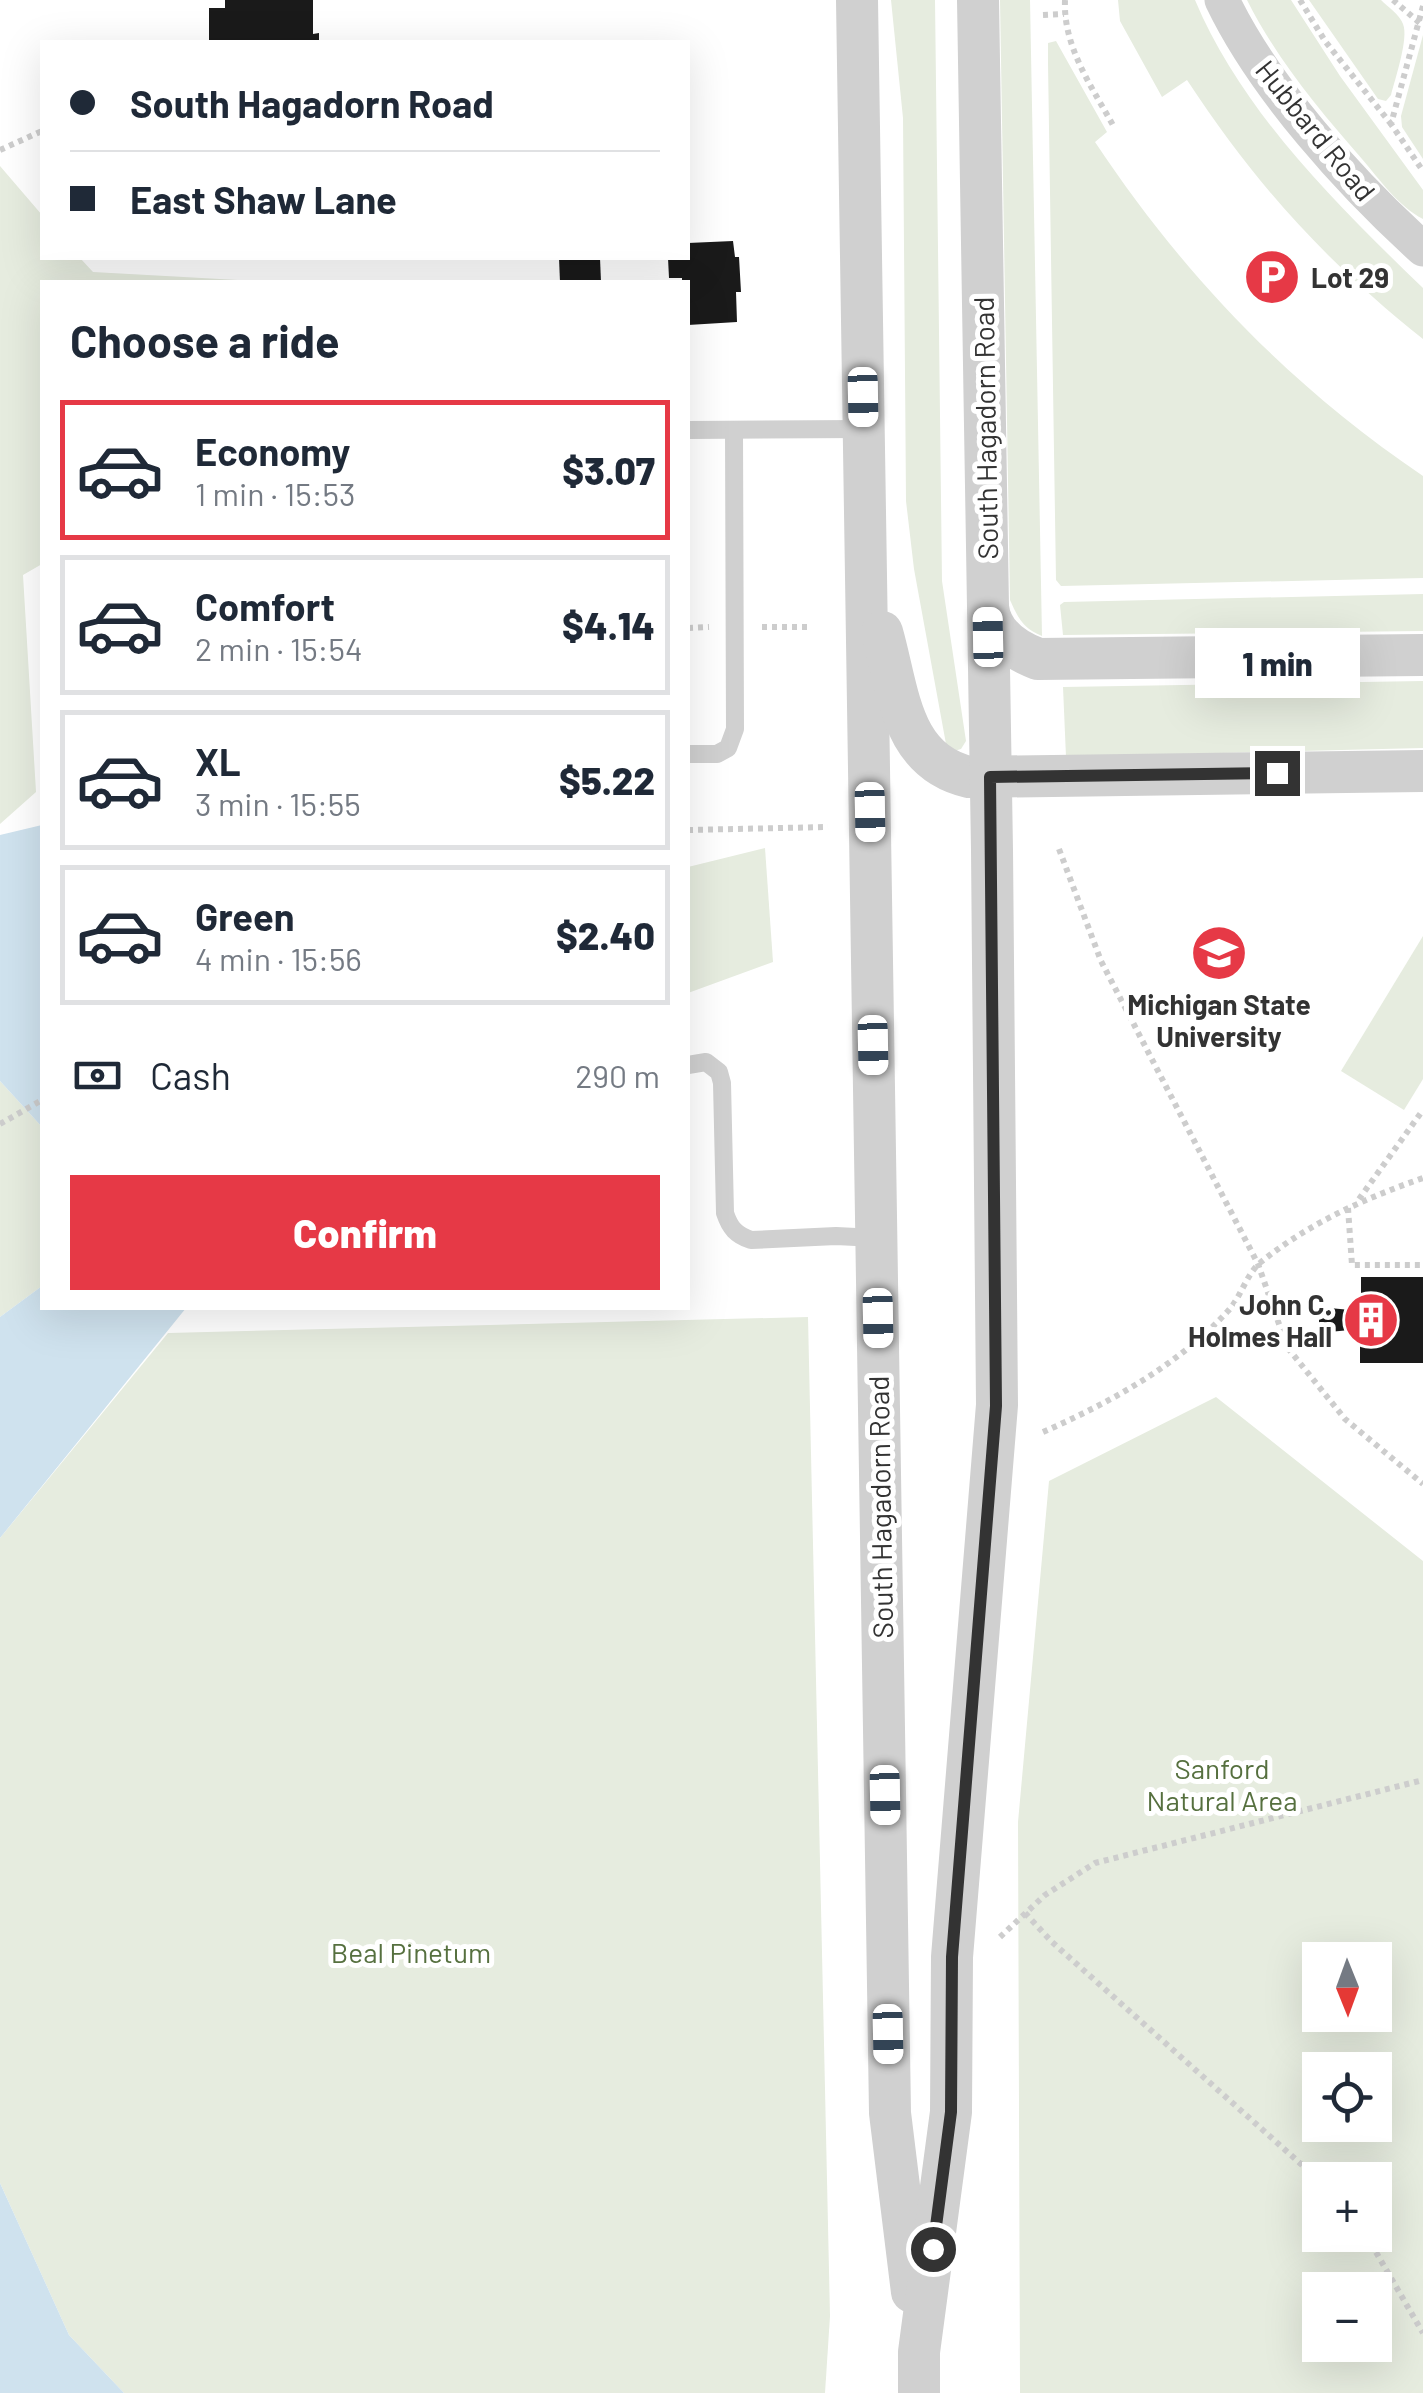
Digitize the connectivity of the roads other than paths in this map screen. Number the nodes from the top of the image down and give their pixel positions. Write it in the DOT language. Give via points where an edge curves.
graph roads {
  1 [pos="857,0"];
  2 [pos="978,0"];
  3 [pos="1222,0"];
  4 [pos="1423,249"];
  5 [pos="864,429"];
  6 [pos="690,430"];
  7 [pos="734,430"];
  8 [pos="866,574"];
  9 [pos="988,602"];
  10 [pos="1423,655"];
  11 [pos="690,754"];
  12 [pos="1423,771"];
  13 [pos="990,777"];
  14 [pos="690,1065"];
  15 [pos="876,1238"];
  16 [pos="919,2373"];
  1 -- 5 [label="street, South Hagadorn Road"];
  2 -- 9 [label="street, South Hagadorn Road"];
  3 -- 4 [label="street, Hubbard Road" via="1308,126"];
  5 -- 7 [label="lane"];
  5 -- 8 [label="street, South Hagadorn Road"];
  6 -- 7 [label="lane"];
  7 -- 11 [label="lane" via="735,729 728,748"];
  8 -- 13 [label="street" via="914,739 950,773"];
  8 -- 15 [label="street, South Hagadorn Road"];
  9 -- 10 [label="street" via="998,633 1038,659"];
  9 -- 13 [label="street, South Hagadorn Road"];
  12 -- 13 [label="street"];
  13 -- 16 [label="street, South Hagadorn Road" via="996,1406 952,1957 951,2112"];
  14 -- 15 [label="lane" via="706,1062 722,1083 725,1213 738,1236"];
  15 -- 16 [label="street, South Hagadorn Road" via="890,2113"];
}
